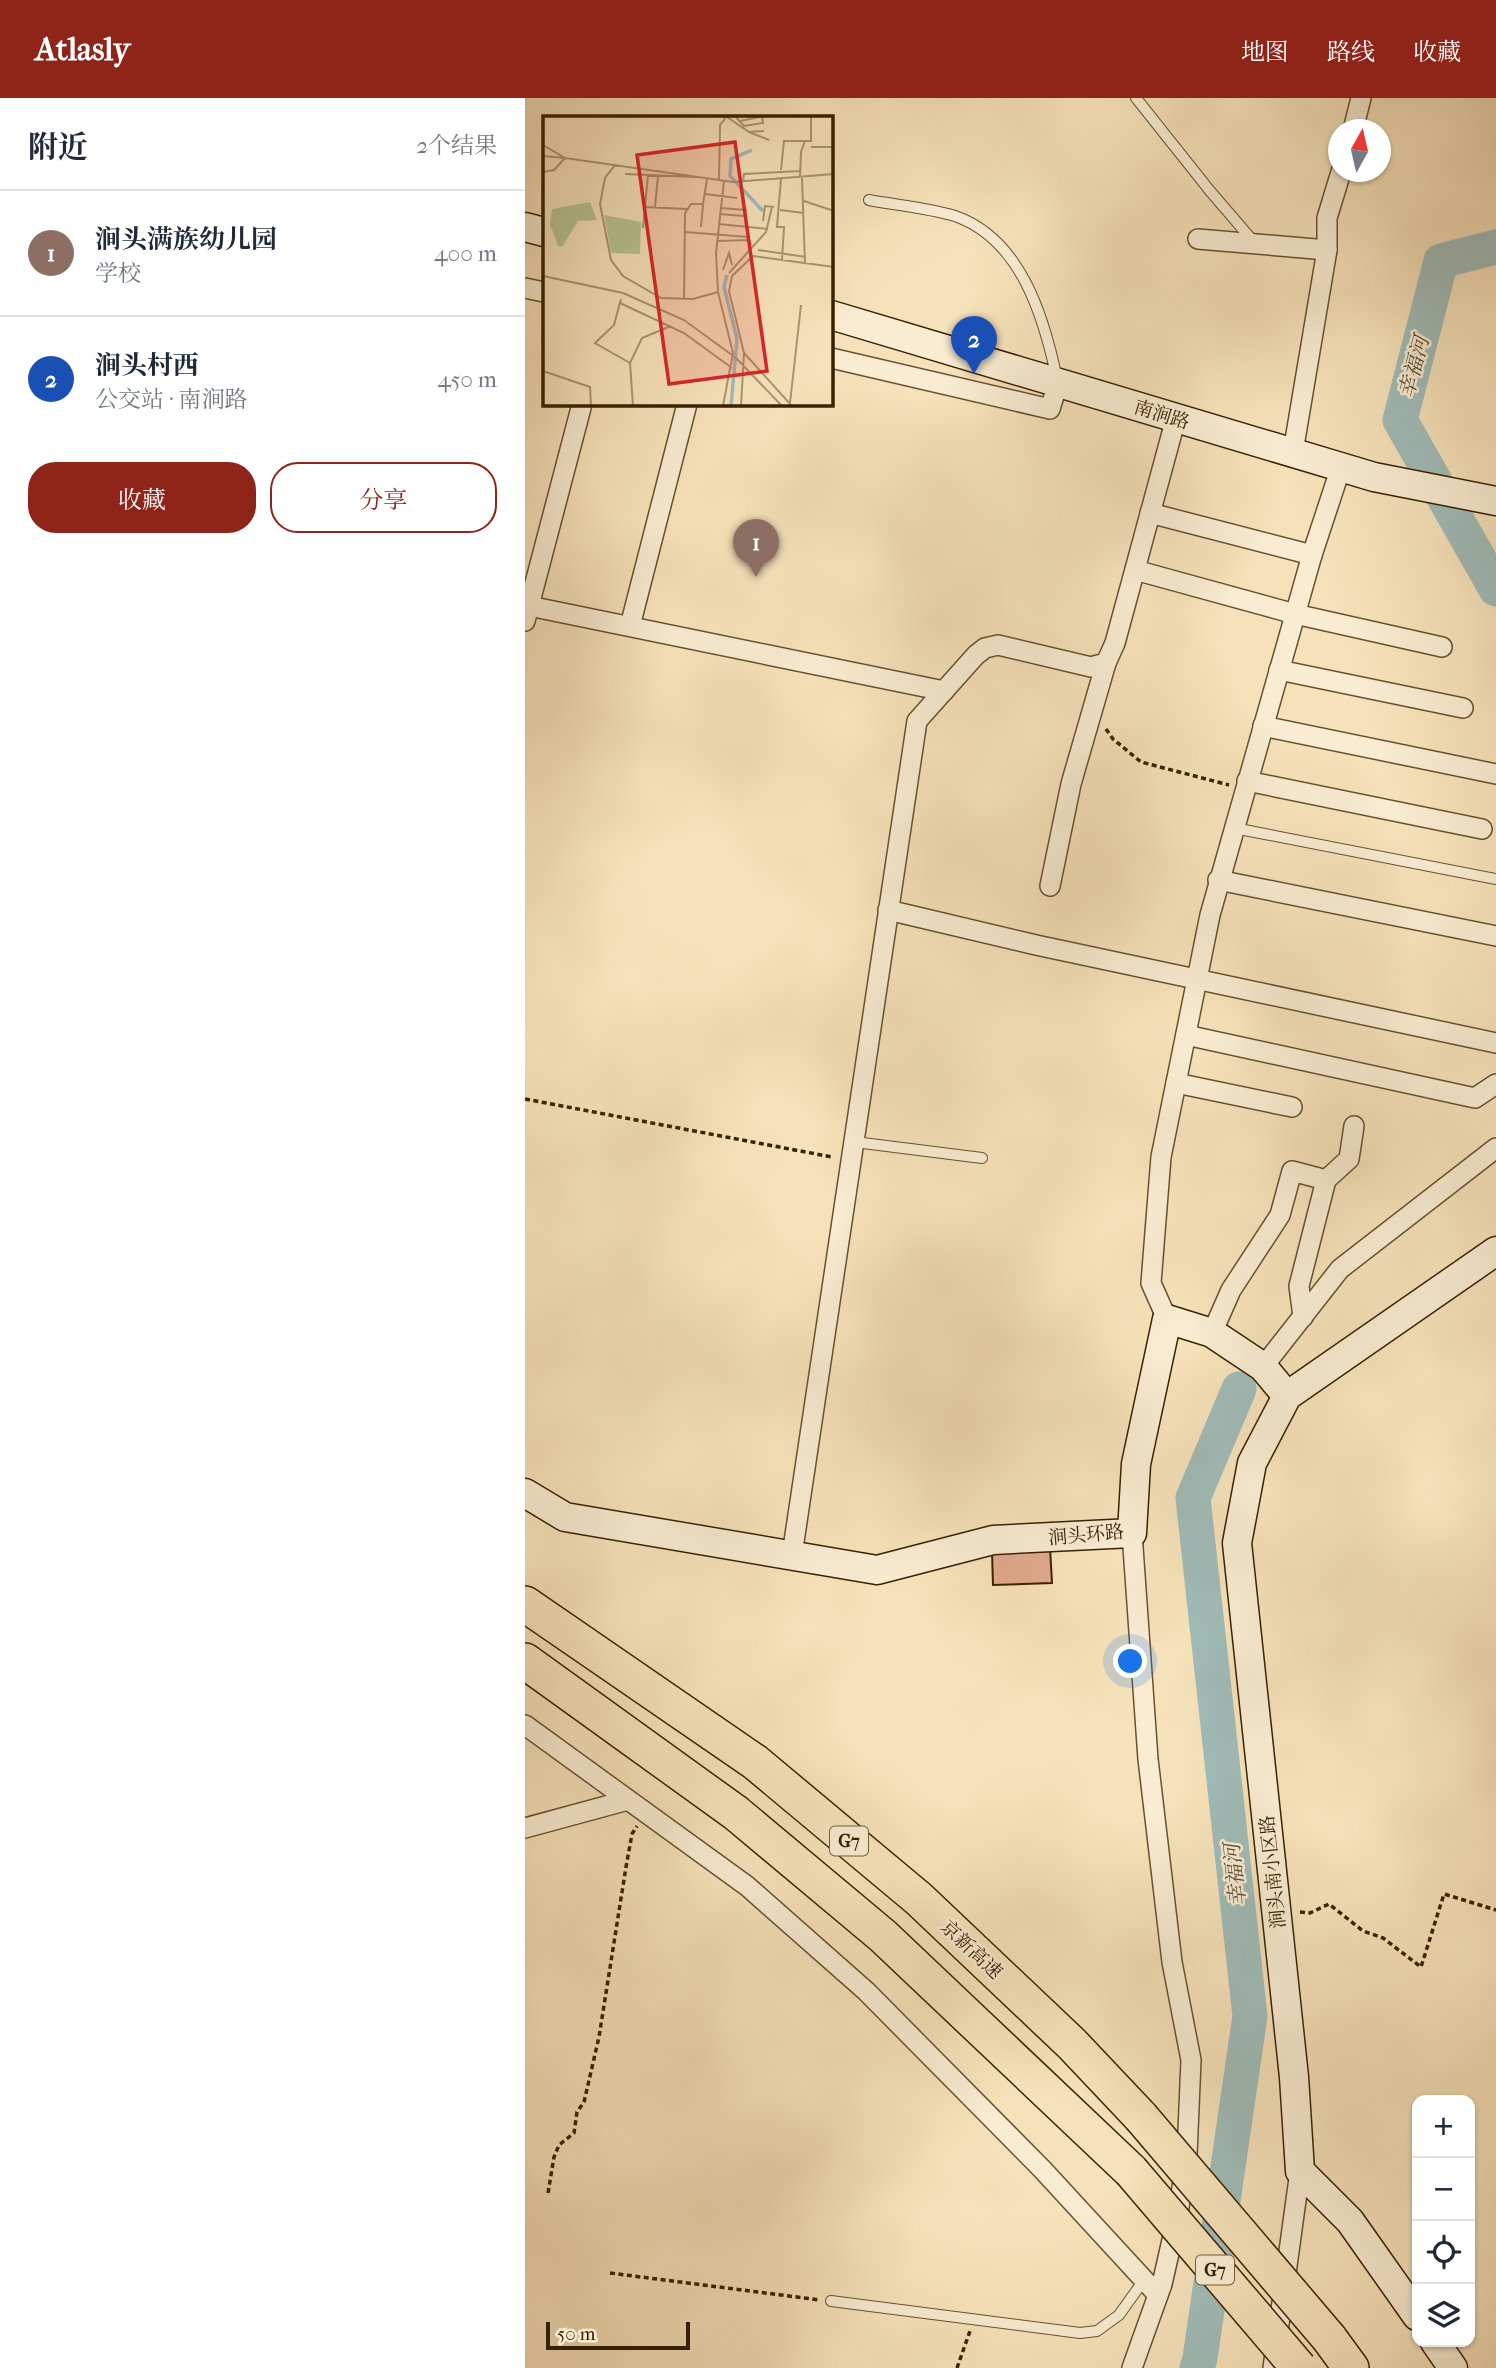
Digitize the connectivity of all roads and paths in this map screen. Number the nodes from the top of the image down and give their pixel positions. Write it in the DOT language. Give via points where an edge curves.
graph roads {
  1 [pos="1136,98"];
  2 [pos="1361,98"];
  3 [pos="1356,119"];
  4 [pos="1338,182"];
  5 [pos="869,201"];
  6 [pos="525,227"];
  7 [pos="543,232"];
  8 [pos="1198,239"];
  9 [pos="1257,245"];
  10 [pos="1327,250"];
  11 [pos="525,288"];
  12 [pos="543,292"];
  13 [pos="833,317"];
  14 [pos="833,358"];
  15 [pos="1058,383"];
  16 [pos="581,406"];
  17 [pos="686,406"];
  18 [pos="1176,418"];
  19 [pos="1293,452"];
  20 [pos="1341,467"];
  21 [pos="1496,501"];
  22 [pos="1150,513"];
  23 [pos="1312,555"];
  24 [pos="1135,570"];
  25 [pos="527,614"];
  26 [pos="1295,614"];
  27 [pos="630,626"];
  28 [pos="1442,648"];
  29 [pos="1106,663"];
  30 [pos="1279,670"];
  31 [pos="944,691"];
  32 [pos="1093,708"];
  33 [pos="1463,708"];
  34 [pos="1263,726"];
  35 [pos="1496,774"];
  36 [pos="1246,785"];
  37 [pos="1234,827"];
  38 [pos="1482,829"];
  39 [pos="1496,879"];
  40 [pos="1219,880"];
  41 [pos="1050,886"];
  42 [pos="888,910"];
  43 [pos="1496,936"];
  44 [pos="1197,978"];
  45 [pos="1186,1035"];
  46 [pos="1496,1043"];
  47 [pos="1176,1083"];
  48 [pos="1496,1084"];
  49 [pos="525,1099"];
  50 [pos="1292,1107"];
  51 [pos="1354,1126"];
  52 [pos="1496,1148"];
  53 [pos="854,1151"];
  54 [pos="982,1158"];
  55 [pos="1326,1180"];
  56 [pos="1496,1251"];
  57 [pos="1303,1317"];
  58 [pos="1167,1319"];
  59 [pos="1212,1333"];
  60 [pos="1263,1367"];
  61 [pos="1287,1396"];
  62 [pos="525,1493"];
  63 [pos="1132,1533"];
  64 [pos="792,1555"];
  65 [pos="525,1604"];
  66 [pos="525,1661"];
  67 [pos="525,1725"];
  68 [pos="628,1800"];
  69 [pos="644,1812"];
  70 [pos="525,1828"];
  71 [pos="1276,1910"];
  72 [pos="1496,1910"];
  73 [pos="1300,2171"];
  74 [pos="548,2193"];
  75 [pos="610,2273"];
  76 [pos="1144,2280"];
  77 [pos="1158,2295"];
  78 [pos="831,2301"];
  79 [pos="1412,2309"];
  80 [pos="975,2319"];
  81 [pos="1438,2347"];
  82 [pos="957,2368"];
  83 [pos="1132,2368"];
  84 [pos="1273,2368"];
  85 [pos="1299,2368"];
  86 [pos="1351,2368"];
  87 [pos="1453,2368"];
  1 -- 9 [label="lane"];
  2 -- 3 [label="street"];
  4 -- 10 [label="street" via="1327,218"];
  5 -- 15 [label="lane" via="955,216 986,232 1009,254 1031,292 1050,342"];
  6 -- 7 [label="street"];
  8 -- 9 [label="street"];
  9 -- 10 [label="street"];
  10 -- 19 [label="street"];
  11 -- 12 [label="street"];
  13 -- 15 [label="street, 南涧路"];
  14 -- 15 [label="street" via="1050,409"];
  15 -- 18 [label="street, 南涧路"];
  16 -- 25 [label="street"];
  17 -- 27 [label="street"];
  18 -- 19 [label="street, 南涧路"];
  18 -- 22 [label="street"];
  19 -- 20 [label="street, 南涧路"];
  20 -- 21 [label="street, 南涧路"];
  20 -- 23 [label="street"];
  22 -- 23 [label="street"];
  22 -- 24 [label="street"];
  23 -- 26 [label="street"];
  24 -- 26 [label="street"];
  24 -- 29 [label="street"];
  25 -- 27 [label="street"];
  26 -- 28 [label="street"];
  26 -- 30 [label="street"];
  27 -- 31 [label="street"];
  29 -- 31 [label="street" via="1091,667 998,645 976,654"];
  29 -- 32 [label="street"];
  30 -- 33 [label="street"];
  30 -- 34 [label="street"];
  31 -- 42 [label="street" via="917,721"];
  32 -- 36 [label="path" via="1113,739 1141,762"];
  32 -- 41 [label="street" via="1071,784"];
  34 -- 35 [label="street"];
  34 -- 36 [label="street"];
  36 -- 37 [label="street"];
  36 -- 38 [label="street"];
  37 -- 39 [label="lane"];
  37 -- 40 [label="street"];
  40 -- 43 [label="street"];
  40 -- 44 [label="street"];
  42 -- 44 [label="street"];
  42 -- 53 [label="street"];
  44 -- 45 [label="street"];
  44 -- 46 [label="street"];
  45 -- 47 [label="street"];
  45 -- 48 [label="street" via="1475,1098"];
  47 -- 50 [label="street"];
  47 -- 58 [label="street" via="1161,1157 1151,1283"];
  49 -- 53 [label="path"];
  51 -- 55 [label="street" via="1349,1158"];
  52 -- 57 [label="street" via="1340,1269"];
  53 -- 54 [label="lane"];
  53 -- 64 [label="street"];
  55 -- 57 [label="street" via="1299,1286"];
  55 -- 59 [label="street" via="1292,1171 1279,1215 1231,1290"];
  56 -- 61 [label="street"];
  57 -- 60 [label="street"];
  58 -- 59 [label="street"];
  58 -- 63 [label="street, 涧头环路" via="1136,1464"];
  59 -- 60 [label="street"];
  60 -- 61 [label="street"];
  61 -- 71 [label="street, 涧头南小区路" via="1252,1463 1237,1543"];
  62 -- 64 [label="street, 涧头环路" via="565,1517"];
  63 -- 64 [label="street, 涧头环路" via="993,1540 877,1570"];
  63 -- 77 [label="street" via="1148,1759 1172,1962 1191,2060 1187,2155"];
  65 -- 86 [label="highway, 京新高速 / G7, bridge" via="765,1771 919,1899 1072,2044 1141,2117"];
  66 -- 85 [label="highway, G7, bridge" via="736,1813 862,1918 1131,2171"];
  67 -- 68 [label="street"];
  68 -- 69 [label="street"];
  68 -- 70 [label="street"];
  69 -- 74 [label="path" via="632,1834 584,2102 577,2112 574,2133 559,2144"];
  69 -- 76 [label="street" via="747,1886 866,1991"];
  71 -- 72 [label="path" via="1310,1913 1329,1904 1421,1966 1444,1894"];
  71 -- 73 [label="street, 涧头南小区路"];
  73 -- 79 [label="street" via="1350,2221"];
  73 -- 84 [label="street"];
  75 -- 78 [label="path"];
  76 -- 77 [label="street"];
  76 -- 80 [label="lane" via="1119,2315 1097,2331 1080,2333"];
  77 -- 83 [label="street"];
  78 -- 80 [label="lane"];
  80 -- 82 [label="path"];
  81 -- 87 [label="street"];
}
